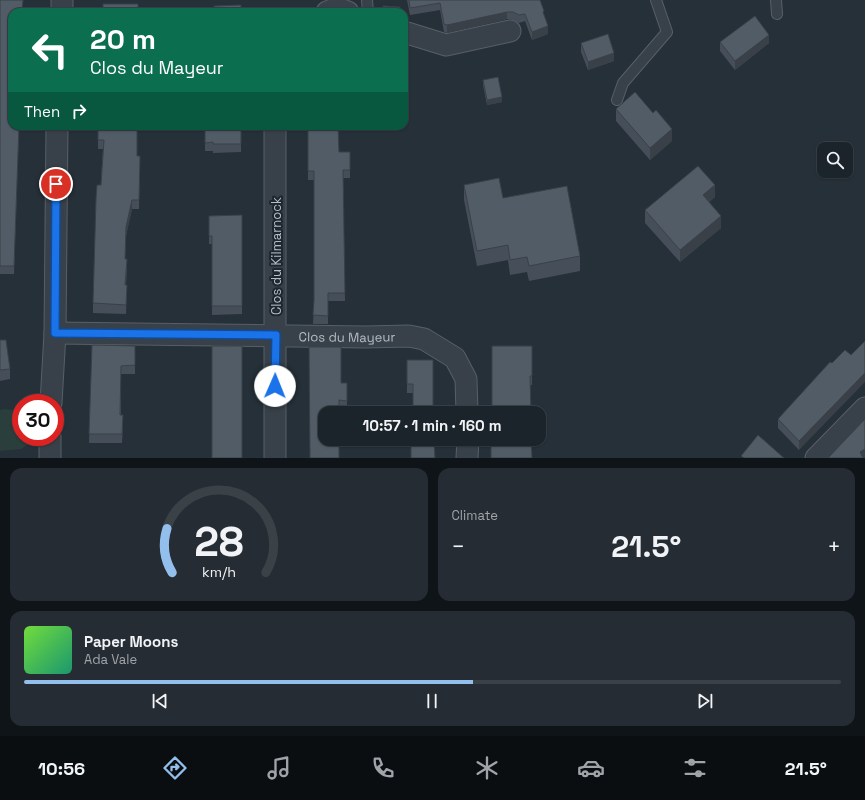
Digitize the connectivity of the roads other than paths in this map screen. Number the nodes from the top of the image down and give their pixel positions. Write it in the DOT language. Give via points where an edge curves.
graph roads {
  1 [pos="656,0"];
  2 [pos="776,0"];
  3 [pos="777,14"];
  4 [pos="510,31"];
  5 [pos="408,33"];
  6 [pos="617,100"];
  7 [pos="57,130"];
  8 [pos="275,130"];
  9 [pos="55,333"];
  10 [pos="276,335"];
  11 [pos="52,394"];
  12 [pos="467,406"];
  13 [pos="865,408"];
  14 [pos="50,446"];
  15 [pos="468,446"];
  16 [pos="50,458"];
  17 [pos="275,458"];
  18 [pos="467,458"];
  19 [pos="816,458"];
  1 -- 6 [label="lane" via="667,32 623,83"];
  2 -- 3 [label="lane"];
  4 -- 5 [label="street" via="446,45"];
  7 -- 9 [label="street"];
  8 -- 10 [label="street, Clos du Kilmarnock"];
  9 -- 10 [label="street, Clos du Mayeur"];
  9 -- 11 [label="street"];
  10 -- 12 [label="street, Clos du Mayeur" via="409,336 424,339 455,358 466,379"];
  10 -- 17 [label="street, Clos du Kilmarnock"];
  13 -- 19 [label="street"];
  14 -- 16 [label="street"];
  15 -- 18 [label="street"];
}
